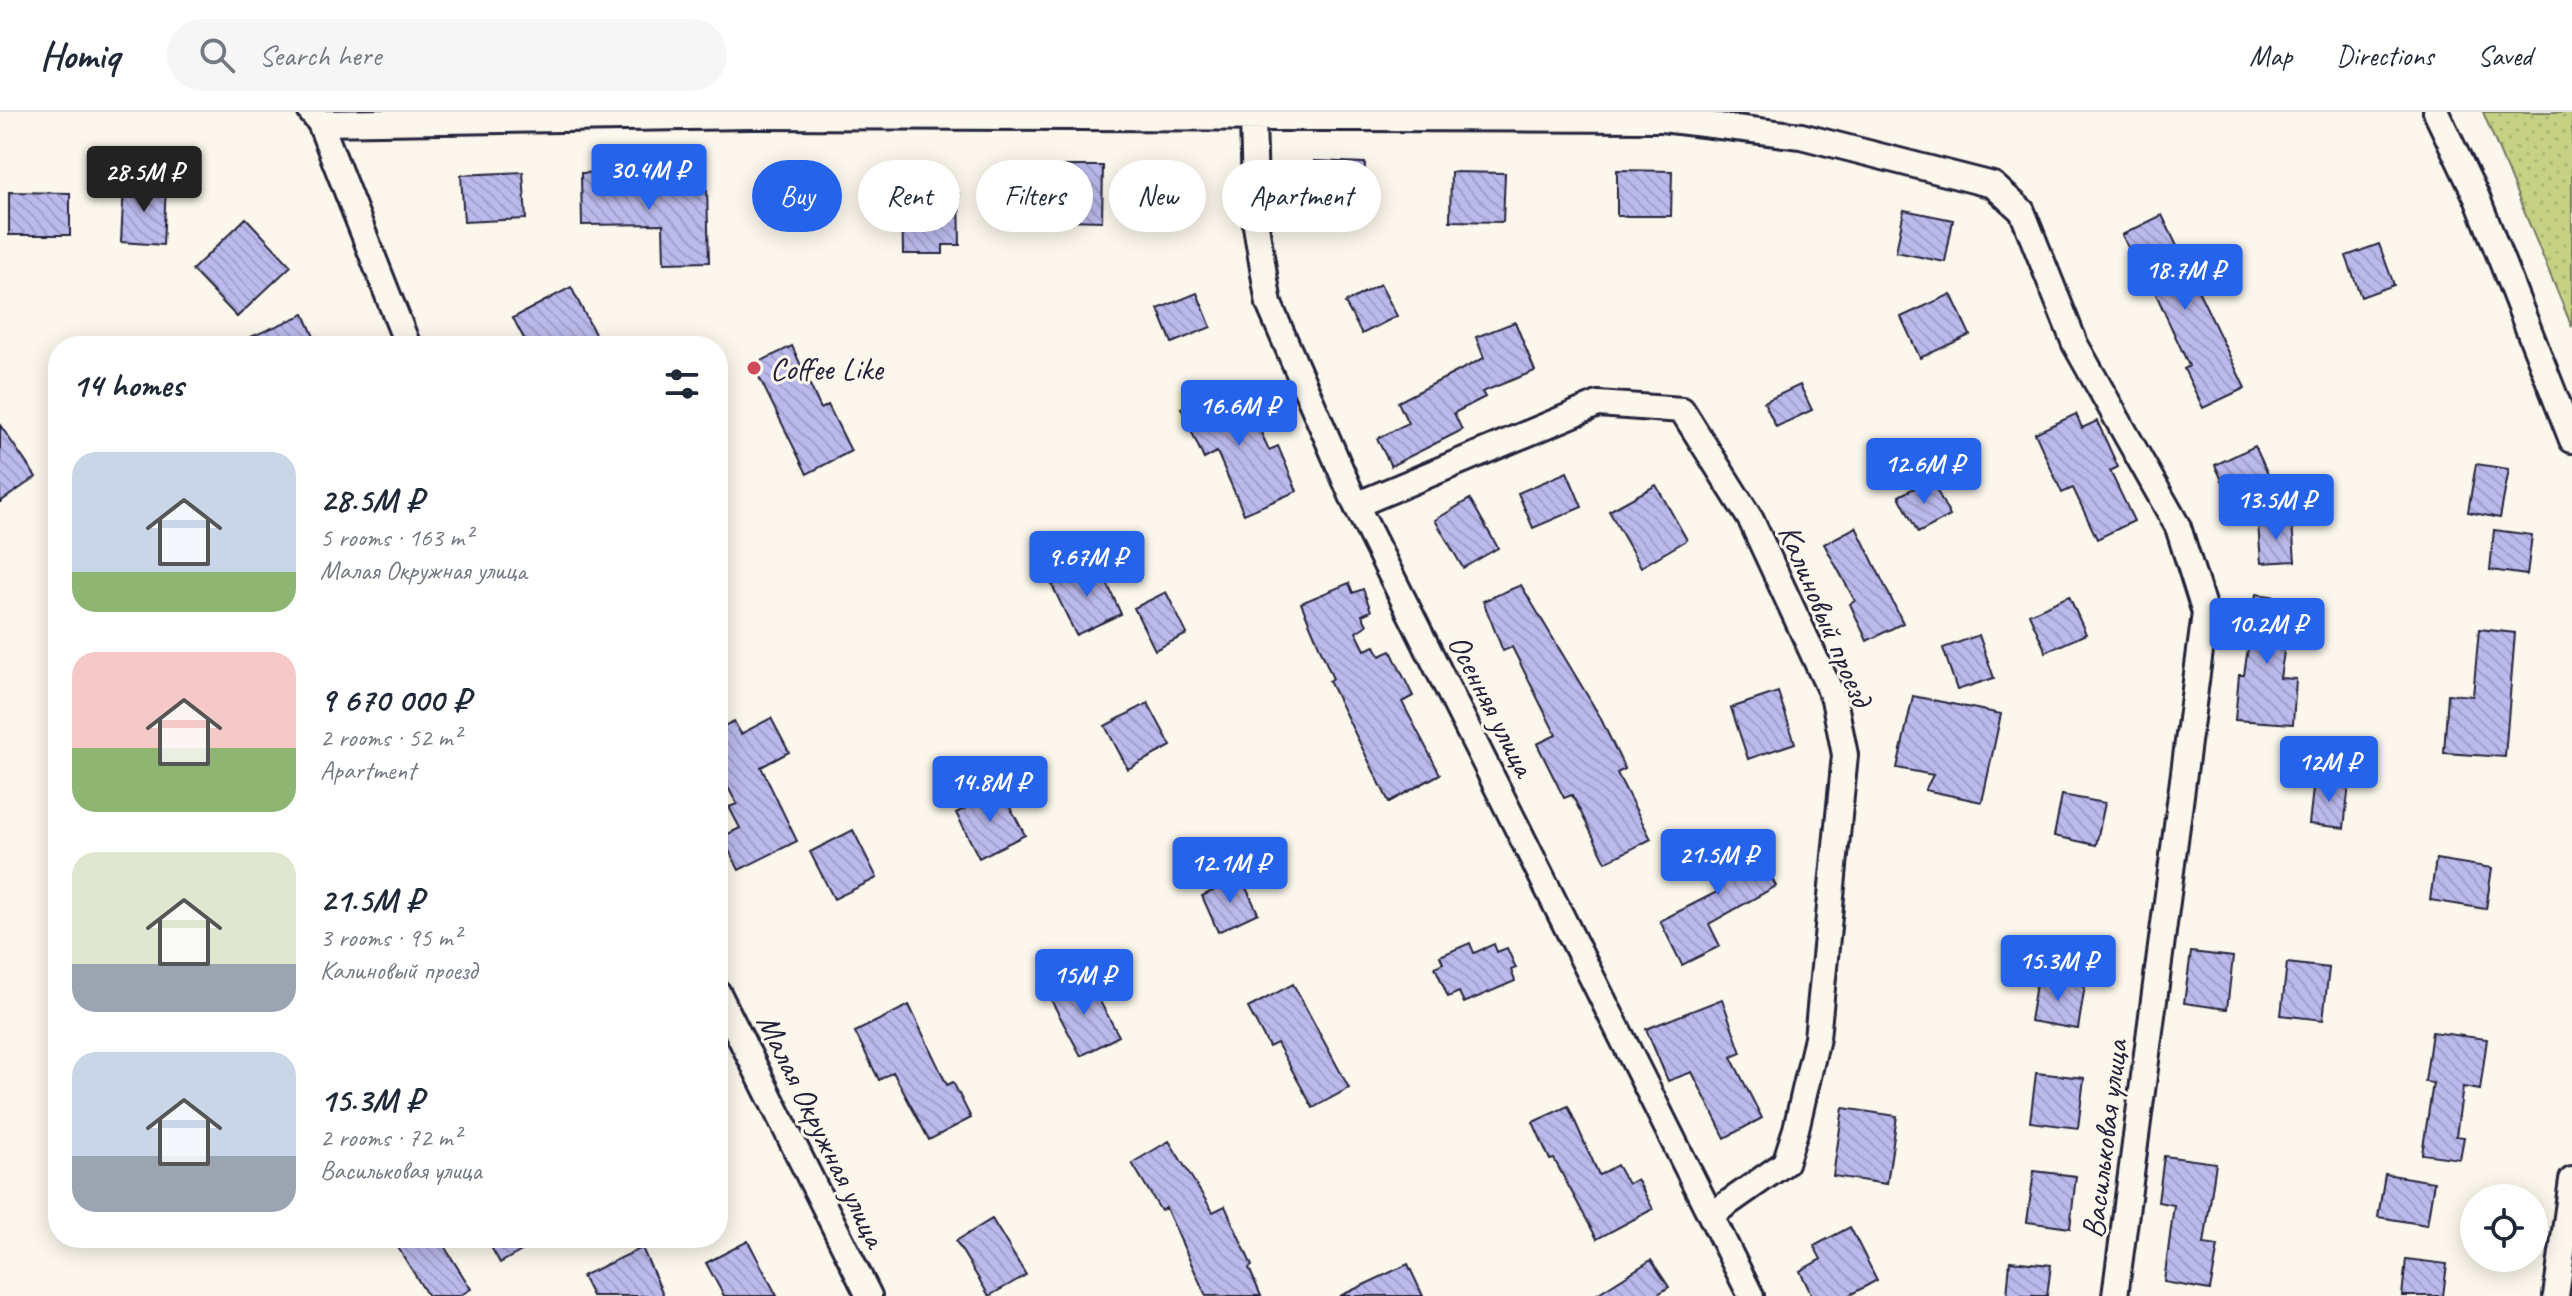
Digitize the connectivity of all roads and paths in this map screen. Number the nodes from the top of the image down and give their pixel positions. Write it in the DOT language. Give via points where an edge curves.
graph roads {
  1 [pos="2436,112"];
  2 [pos="316,118"];
  3 [pos="1253,119"];
  4 [pos="404,336"];
  5 [pos="2572,440"];
  6 [pos="1356,505"];
  7 [pos="728,1013"];
  8 [pos="2572,1180"];
  9 [pos="1711,1215"];
  10 [pos="869,1296"];
  11 [pos="1751,1296"];
  12 [pos="2115,1296"];
  13 [pos="2556,1296"];
  1 -- 5 [label="street" via="2477,198"];
  2 -- 3 [label="street, Васильковая улица"];
  2 -- 4 [label="street"];
  3 -- 6 [label="street, Осенняя улица" via="1256,226 1269,304"];
  3 -- 12 [label="street, Васильковая улица" via="1662,119 1801,136 1993,185 2022,211 2075,344 2178,527 2205,613"];
  6 -- 9 [label="street, Осенняя улица"];
  6 -- 9 [label="street, Калиновый проезд" via="1598,404 1682,410 1751,520 1834,699 1845,755 1817,1038 1796,1129 1785,1163"];
  7 -- 10 [label="street, Малая Окружная улица"];
  8 -- 13 [label="street"];
  9 -- 11 [label="street, Осенняя улица"];
}
